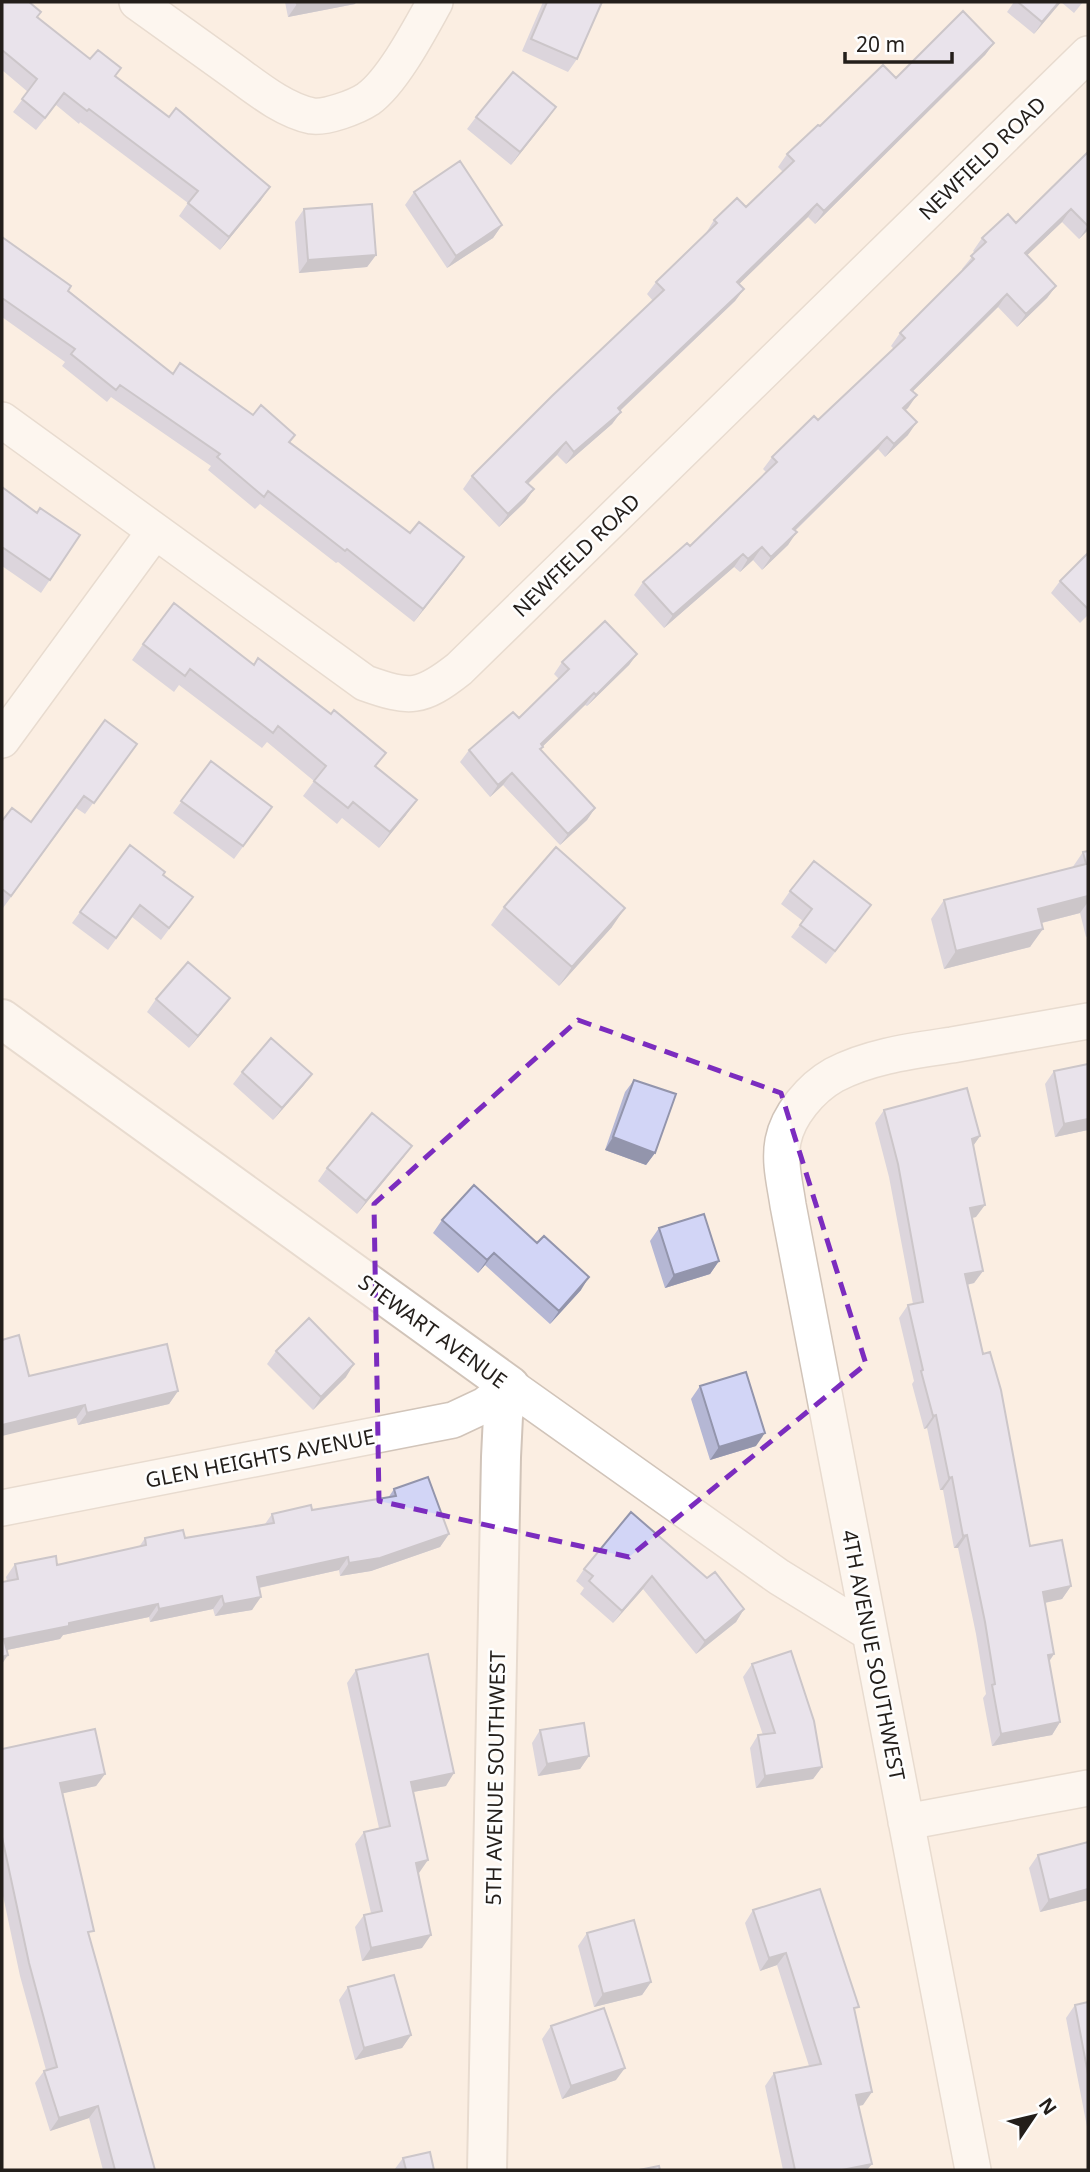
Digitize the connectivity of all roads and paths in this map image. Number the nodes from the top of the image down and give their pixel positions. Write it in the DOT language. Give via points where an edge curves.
graph roads {
  1 [pos="137,2"];
  2 [pos="435,2"];
  3 [pos="1088,54"];
  4 [pos="2,420"];
  5 [pos="155,531"];
  6 [pos="2,740"];
  7 [pos="2,1019"];
  8 [pos="1088,1021"];
  9 [pos="510,1386"];
  10 [pos="2,1508"];
  11 [pos="870,1633"];
  12 [pos="1088,1788"];
  13 [pos="906,1822"];
  14 [pos="487,2170"];
  15 [pos="973,2170"];
  1 -- 2 [label="street" via="286,106 314,116 368,99 384,83"];
  3 -- 5 [label="street, NEWFIELD ROAD" via="437,687 415,695 365,683"];
  4 -- 5 [label="street, NEWFIELD ROAD"];
  5 -- 6 [label="street"];
  7 -- 9 [label="street, STEWART AVENUE"];
  8 -- 11 [label="street, 4TH AVENUE SOUTHWEST" via="855,1065 818,1086 790,1121 783,1139 786,1194"];
  9 -- 10 [label="street, GLEN HEIGHTS AVENUE" via="485,1405 453,1420"];
  9 -- 11 [label="street, STEWART AVENUE" via="779,1577"];
  9 -- 14 [label="street, 5TH AVENUE SOUTHWEST" via="501,1457"];
  11 -- 13 [label="street, 4TH AVENUE SOUTHWEST"];
  12 -- 13 [label="street"];
  13 -- 15 [label="street, 4TH AVENUE SOUTHWEST"];
}
